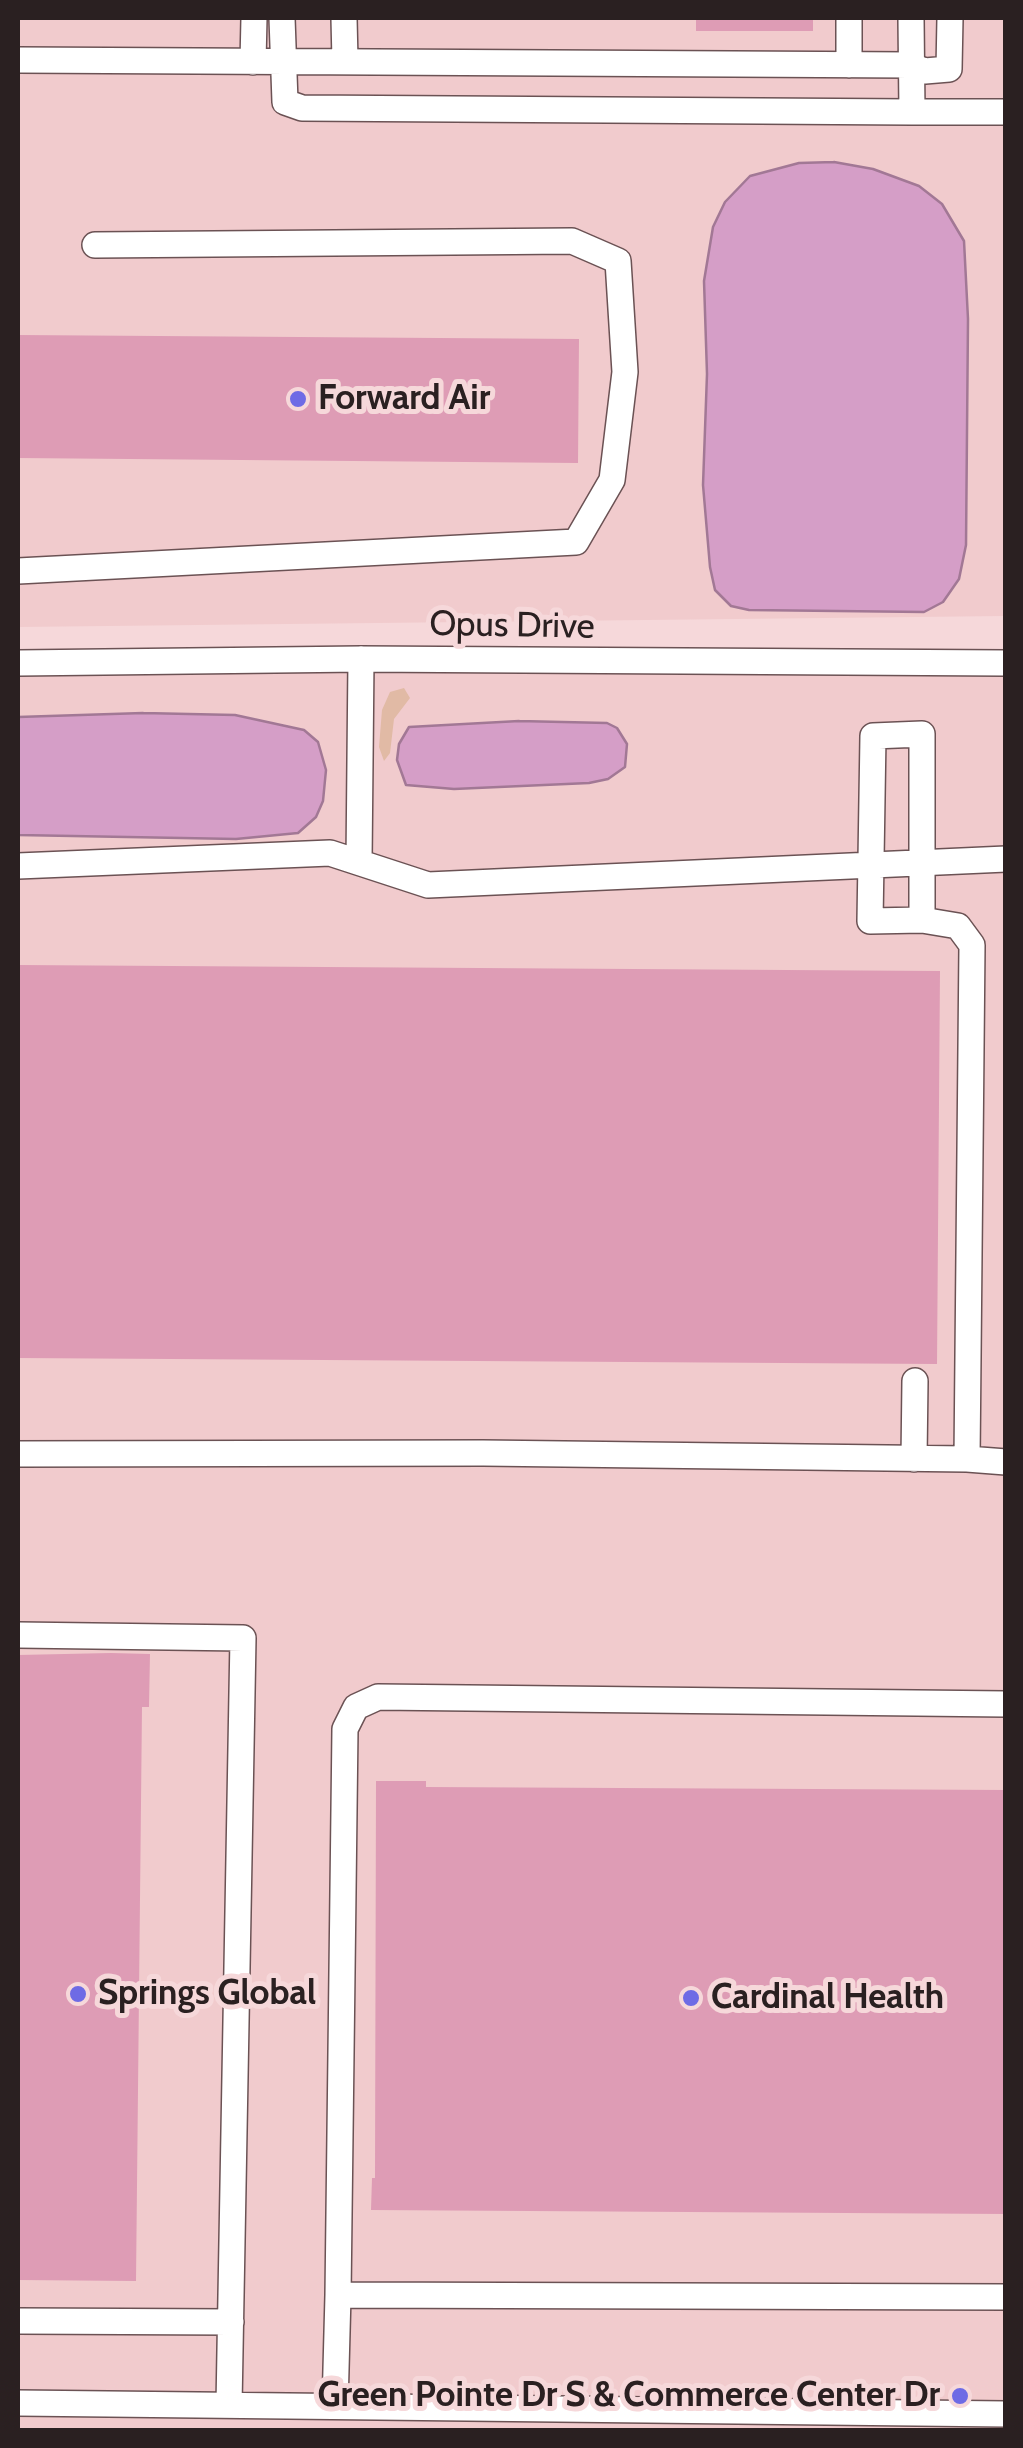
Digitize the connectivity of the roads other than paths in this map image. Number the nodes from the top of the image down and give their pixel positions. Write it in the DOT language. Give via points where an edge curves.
graph roads {
  1 [pos="254,18"];
  2 [pos="282,18"];
  3 [pos="344,18"];
  4 [pos="849,18"];
  5 [pos="911,18"];
  6 [pos="950,18"];
  7 [pos="18,60"];
  8 [pos="344,61"];
  9 [pos="253,62"];
  10 [pos="283,62"];
  11 [pos="849,65"];
  12 [pos="910,65"];
  13 [pos="912,112"];
  14 [pos="1006,112"];
  15 [pos="95,245"];
  16 [pos="18,571"];
  17 [pos="362,659"];
  18 [pos="18,663"];
  19 [pos="1006,664"];
  20 [pos="1006,859"];
  21 [pos="358,862"];
  22 [pos="923,862"];
  23 [pos="869,865"];
  24 [pos="18,866"];
  25 [pos="922,920"];
  26 [pos="914,1380"];
  27 [pos="18,1454"];
  28 [pos="914,1459"];
  29 [pos="967,1460"];
  30 [pos="1006,1462"];
  31 [pos="18,1635"];
  32 [pos="1006,1704"];
  33 [pos="338,2296"];
  34 [pos="1006,2297"];
  35 [pos="18,2321"];
  36 [pos="231,2322"];
  37 [pos="18,2403"];
  38 [pos="229,2405"];
  39 [pos="335,2406"];
  40 [pos="1006,2414"];
  41 [pos="439,2419"];
  42 [pos="518,2420"];
  1 -- 9 [label="street"];
  2 -- 10 [label="street"];
  3 -- 8 [label="street"];
  4 -- 11 [label="street"];
  5 -- 12 [label="street"];
  6 -- 12 [label="street" via="950,69"];
  7 -- 9 [label="street"];
  8 -- 10 [label="street"];
  8 -- 11 [label="street"];
  9 -- 10 [label="street"];
  10 -- 13 [label="street" via="285,102 302,108"];
  11 -- 12 [label="street"];
  12 -- 13 [label="street"];
  13 -- 14 [label="street"];
  15 -- 16 [label="street" via="572,241 618,261 625,372 612,480 576,542"];
  17 -- 18 [label="street, Opus Drive"];
  17 -- 19 [label="street, Opus Drive"];
  17 -- 21 [label="street"];
  20 -- 22 [label="street"];
  21 -- 23 [label="street" via="428,885"];
  21 -- 24 [label="street" via="330,853"];
  22 -- 23 [label="street"];
  22 -- 23 [label="street" via="922,734 873,736"];
  22 -- 25 [label="street"];
  23 -- 25 [label="street" via="870,921"];
  25 -- 29 [label="street" via="958,926 972,946"];
  26 -- 28 [label="street"];
  27 -- 28 [label="street"];
  28 -- 29 [label="street"];
  29 -- 30 [label="street"];
  31 -- 36 [label="street" via="243,1638"];
  32 -- 33 [label="street" via="378,1697 356,1707 345,1729"];
  33 -- 34 [label="street"];
  33 -- 39 [label="street"];
  35 -- 36 [label="street"];
  36 -- 38 [label="street"];
  37 -- 38 [label="street"];
  38 -- 39 [label="street"];
  39 -- 41 [label="street"];
  40 -- 42 [label="street"];
  41 -- 42 [label="street"];
}
